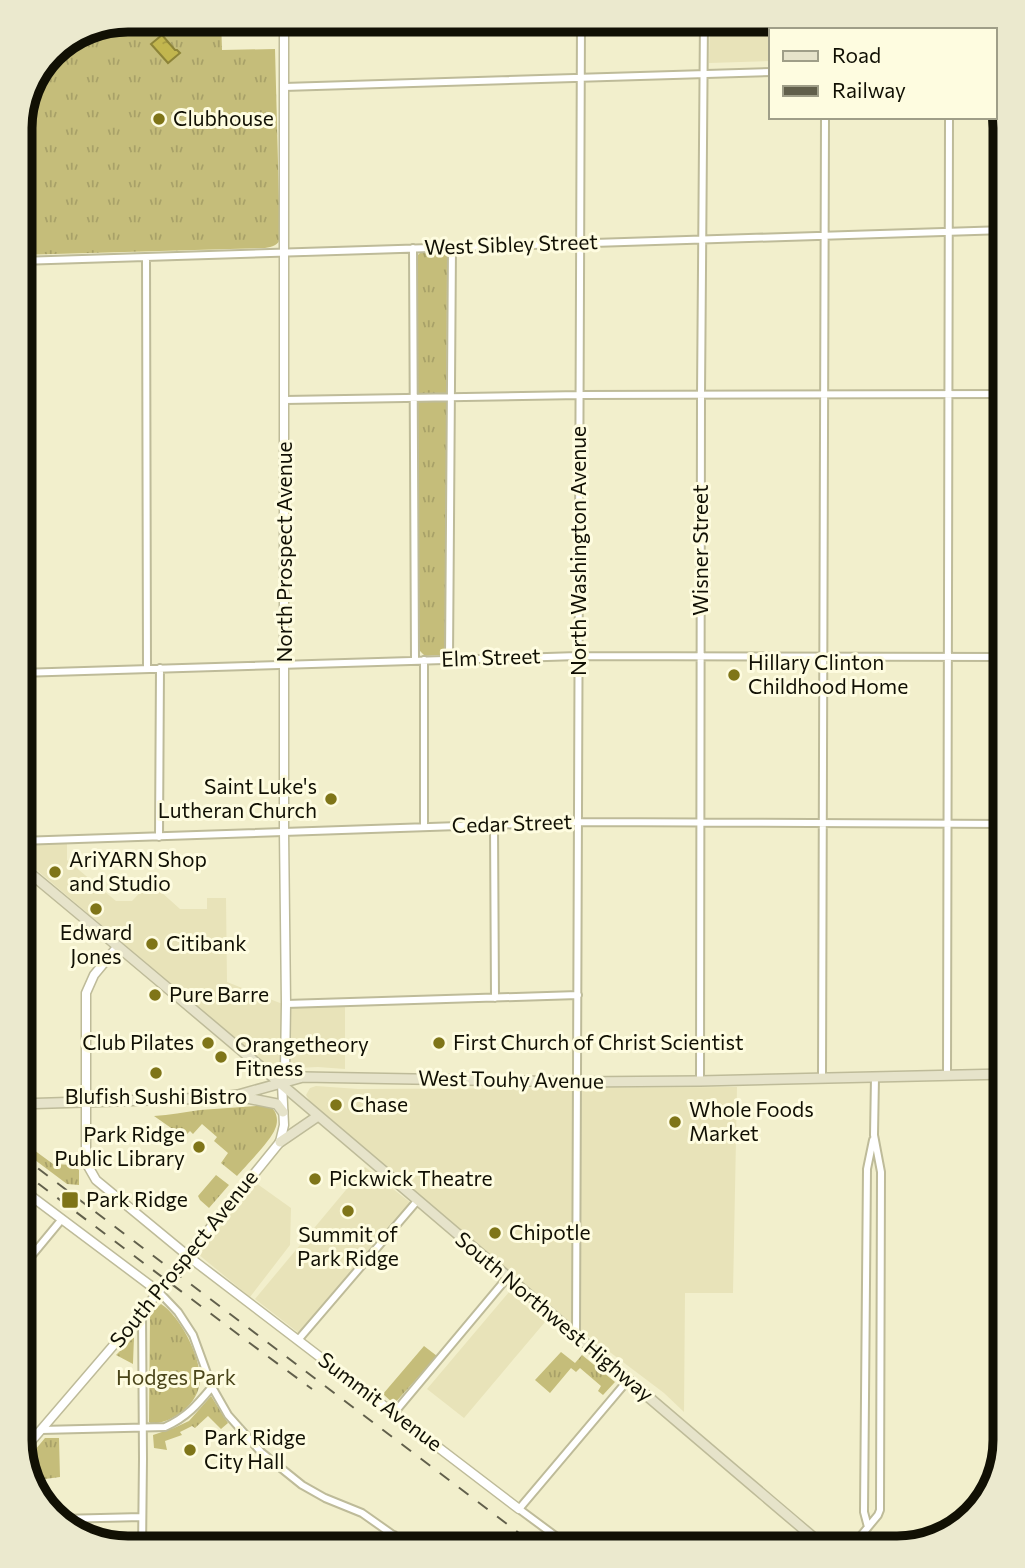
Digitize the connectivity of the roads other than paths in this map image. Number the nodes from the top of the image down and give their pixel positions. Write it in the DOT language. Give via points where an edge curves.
graph roads {
  1 [pos="284,31"];
  2 [pos="581,32"];
  3 [pos="704,32"];
  4 [pos="769,72"];
  5 [pos="705,74"];
  6 [pos="581,77"];
  7 [pos="284,87"];
  8 [pos="825,119"];
  9 [pos="948,119"];
  10 [pos="993,230"];
  11 [pos="948,232"];
  12 [pos="825,235"];
  13 [pos="703,239"];
  14 [pos="581,243"];
  15 [pos="452,247"];
  16 [pos="413,248"];
  17 [pos="284,252"];
  18 [pos="146,257"];
  19 [pos="32,261"];
  20 [pos="824,393"];
  21 [pos="701,394"];
  22 [pos="949,394"];
  23 [pos="993,394"];
  24 [pos="580,395"];
  25 [pos="450,397"];
  26 [pos="414,398"];
  27 [pos="285,400"];
  28 [pos="578,656"];
  29 [pos="701,656"];
  30 [pos="823,656"];
  31 [pos="948,657"];
  32 [pos="993,657"];
  33 [pos="449,659"];
  34 [pos="415,660"];
  35 [pos="424,660"];
  36 [pos="284,664"];
  37 [pos="160,668"];
  38 [pos="147,669"];
  39 [pos="32,673"];
  40 [pos="578,822"];
  41 [pos="701,822"];
  42 [pos="823,823"];
  43 [pos="947,824"];
  44 [pos="993,824"];
  45 [pos="494,825"];
  46 [pos="424,827"];
  47 [pos="284,832"];
  48 [pos="159,836"];
  49 [pos="31,841"];
  50 [pos="31,874"];
  51 [pos="118,946"];
  52 [pos="578,995"];
  53 [pos="495,998"];
  54 [pos="286,1004"];
  55 [pos="993,1074"];
  56 [pos="947,1075"];
  57 [pos="875,1077"];
  58 [pos="822,1078"];
  59 [pos="700,1081"];
  60 [pos="578,1082"];
  61 [pos="282,1084"];
  62 [pos="232,1096"];
  63 [pos="86,1102"];
  64 [pos="31,1104"];
  65 [pos="283,1112"];
  66 [pos="318,1116"];
  67 [pos="874,1135"];
  68 [pos="280,1142"];
  69 [pos="31,1196"];
  70 [pos="417,1201"];
  71 [pos="62,1219"];
  72 [pos="187,1255"];
  73 [pos="31,1256"];
  74 [pos="508,1278"];
  75 [pos="159,1292"];
  76 [pos="142,1312"];
  77 [pos="576,1336"];
  78 [pos="298,1340"];
  79 [pos="628,1380"];
  80 [pos="212,1387"];
  81 [pos="394,1413"];
  82 [pos="143,1429"];
  83 [pos="41,1430"];
  84 [pos="31,1441"];
  85 [pos="519,1509"];
  86 [pos="142,1517"];
  87 [pos="72,1519"];
  88 [pos="868,1527"];
  89 [pos="394,1535"];
  90 [pos="142,1536"];
  91 [pos="555,1536"];
  92 [pos="812,1536"];
  93 [pos="861,1536"];
  1 -- 7 [label="street, North Prospect Avenue"];
  2 -- 6 [label="street, North Washington Avenue"];
  3 -- 5 [label="street, Wisner Street"];
  4 -- 5 [label="street"];
  5 -- 6 [label="street"];
  5 -- 13 [label="street, Wisner Street"];
  6 -- 7 [label="street"];
  6 -- 14 [label="street, North Washington Avenue"];
  7 -- 17 [label="street, North Prospect Avenue"];
  8 -- 12 [label="street"];
  9 -- 11 [label="street"];
  10 -- 11 [label="street, West Sibley Street"];
  11 -- 12 [label="street, West Sibley Street"];
  11 -- 22 [label="street"];
  12 -- 13 [label="street, West Sibley Street"];
  12 -- 20 [label="street"];
  13 -- 14 [label="street, West Sibley Street"];
  13 -- 21 [label="street, Wisner Street"];
  14 -- 15 [label="street, West Sibley Street"];
  14 -- 24 [label="street, North Washington Avenue"];
  15 -- 16 [label="street, West Sibley Street"];
  15 -- 25 [label="street"];
  16 -- 17 [label="street, West Sibley Street"];
  16 -- 26 [label="street"];
  17 -- 18 [label="street, West Sibley Street"];
  17 -- 27 [label="street, North Prospect Avenue"];
  18 -- 19 [label="street, West Sibley Street"];
  18 -- 38 [label="street"];
  20 -- 21 [label="street"];
  20 -- 22 [label="street"];
  20 -- 30 [label="street"];
  21 -- 24 [label="street"];
  21 -- 29 [label="street, Wisner Street"];
  22 -- 23 [label="street"];
  22 -- 31 [label="street"];
  24 -- 25 [label="street"];
  24 -- 28 [label="street, North Washington Avenue"];
  25 -- 26 [label="street"];
  25 -- 33 [label="street"];
  26 -- 27 [label="street"];
  26 -- 34 [label="street"];
  27 -- 36 [label="street, North Prospect Avenue"];
  28 -- 29 [label="street, Elm Street"];
  28 -- 33 [label="street, Elm Street"];
  28 -- 40 [label="street, North Washington Avenue"];
  29 -- 30 [label="street, Elm Street"];
  29 -- 41 [label="street, Wisner Street"];
  30 -- 31 [label="street, Elm Street"];
  30 -- 42 [label="street"];
  31 -- 32 [label="street, Elm Street"];
  31 -- 43 [label="street"];
  33 -- 35 [label="street, Elm Street"];
  34 -- 35 [label="street, Elm Street"];
  34 -- 36 [label="street, Elm Street"];
  35 -- 46 [label="street"];
  36 -- 37 [label="street, Elm Street"];
  36 -- 47 [label="street, North Prospect Avenue"];
  37 -- 38 [label="street, Elm Street"];
  37 -- 48 [label="street"];
  38 -- 39 [label="street, Elm Street"];
  40 -- 41 [label="street, Cedar Street"];
  40 -- 45 [label="street, Cedar Street"];
  40 -- 52 [label="street, North Washington Avenue"];
  41 -- 42 [label="street, Cedar Street"];
  41 -- 59 [label="street, Wisner Street"];
  42 -- 43 [label="street, Cedar Street"];
  42 -- 58 [label="street"];
  43 -- 44 [label="street, Cedar Street"];
  43 -- 56 [label="street"];
  45 -- 46 [label="street, Cedar Street"];
  45 -- 53 [label="street"];
  46 -- 47 [label="street, Cedar Street"];
  47 -- 48 [label="street, Cedar Street"];
  47 -- 54 [label="street, North Prospect Avenue"];
  48 -- 49 [label="street, Cedar Street"];
  50 -- 51 [label="main road, South Northwest Highway"];
  51 -- 61 [label="main road, South Northwest Highway"];
  51 -- 63 [label="street, Summit Avenue" via="94,975 86,993"];
  52 -- 53 [label="street"];
  52 -- 60 [label="street, North Washington Avenue"];
  53 -- 54 [label="street"];
  54 -- 61 [label="street, North Prospect Avenue"];
  55 -- 56 [label="main road, West Touhy Avenue"];
  56 -- 57 [label="main road, West Touhy Avenue"];
  57 -- 58 [label="main road, West Touhy Avenue"];
  57 -- 67 [label="street"];
  58 -- 59 [label="main road, West Touhy Avenue"];
  59 -- 60 [label="main road, West Touhy Avenue"];
  60 -- 61 [label="main road, West Touhy Avenue" via="303,1077"];
  60 -- 77 [label="street, North Washington Avenue"];
  61 -- 62 [label="main road, West Touhy Avenue"];
  61 -- 65 [label="street"];
  61 -- 66 [label="main road, South Northwest Highway"];
  62 -- 63 [label="main road, West Touhy Avenue"];
  62 -- 65 [label="main road" via="270,1101"];
  63 -- 64 [label="main road, West Touhy Avenue"];
  63 -- 72 [label="street, Summit Avenue" via="86,1157 96,1180"];
  65 -- 68 [label="street"];
  66 -- 68 [label="main road"];
  66 -- 70 [label="main road, South Northwest Highway"];
  67 -- 88 [label="street" via="867,1169 864,1512"];
  67 -- 88 [label="street" via="881,1172 880,1510"];
  68 -- 72 [label="street, South Prospect Avenue"];
  69 -- 71 [label="street"];
  70 -- 74 [label="main road, South Northwest Highway"];
  70 -- 78 [label="street"];
  71 -- 73 [label="street"];
  71 -- 75 [label="street"];
  72 -- 75 [label="street, South Prospect Avenue"];
  72 -- 78 [label="street, Summit Avenue"];
  74 -- 77 [label="main road, South Northwest Highway"];
  74 -- 81 [label="street"];
  75 -- 76 [label="street, South Prospect Avenue"];
  75 -- 80 [label="street" via="193,1335"];
  76 -- 82 [label="street"];
  76 -- 83 [label="street, South Prospect Avenue"];
  77 -- 79 [label="main road, South Northwest Highway"];
  78 -- 81 [label="street, Summit Avenue"];
  79 -- 85 [label="street"];
  79 -- 92 [label="main road, South Northwest Highway"];
  80 -- 82 [label="street" via="180,1421"];
  80 -- 89 [label="street" via="228,1415 280,1468 302,1485 362,1513"];
  81 -- 85 [label="street, Summit Avenue"];
  82 -- 83 [label="street"];
  82 -- 86 [label="street"];
  83 -- 84 [label="street, South Prospect Avenue"];
  85 -- 91 [label="street, Summit Avenue"];
  86 -- 87 [label="street"];
  86 -- 90 [label="street"];
  88 -- 93 [label="street"];
}
